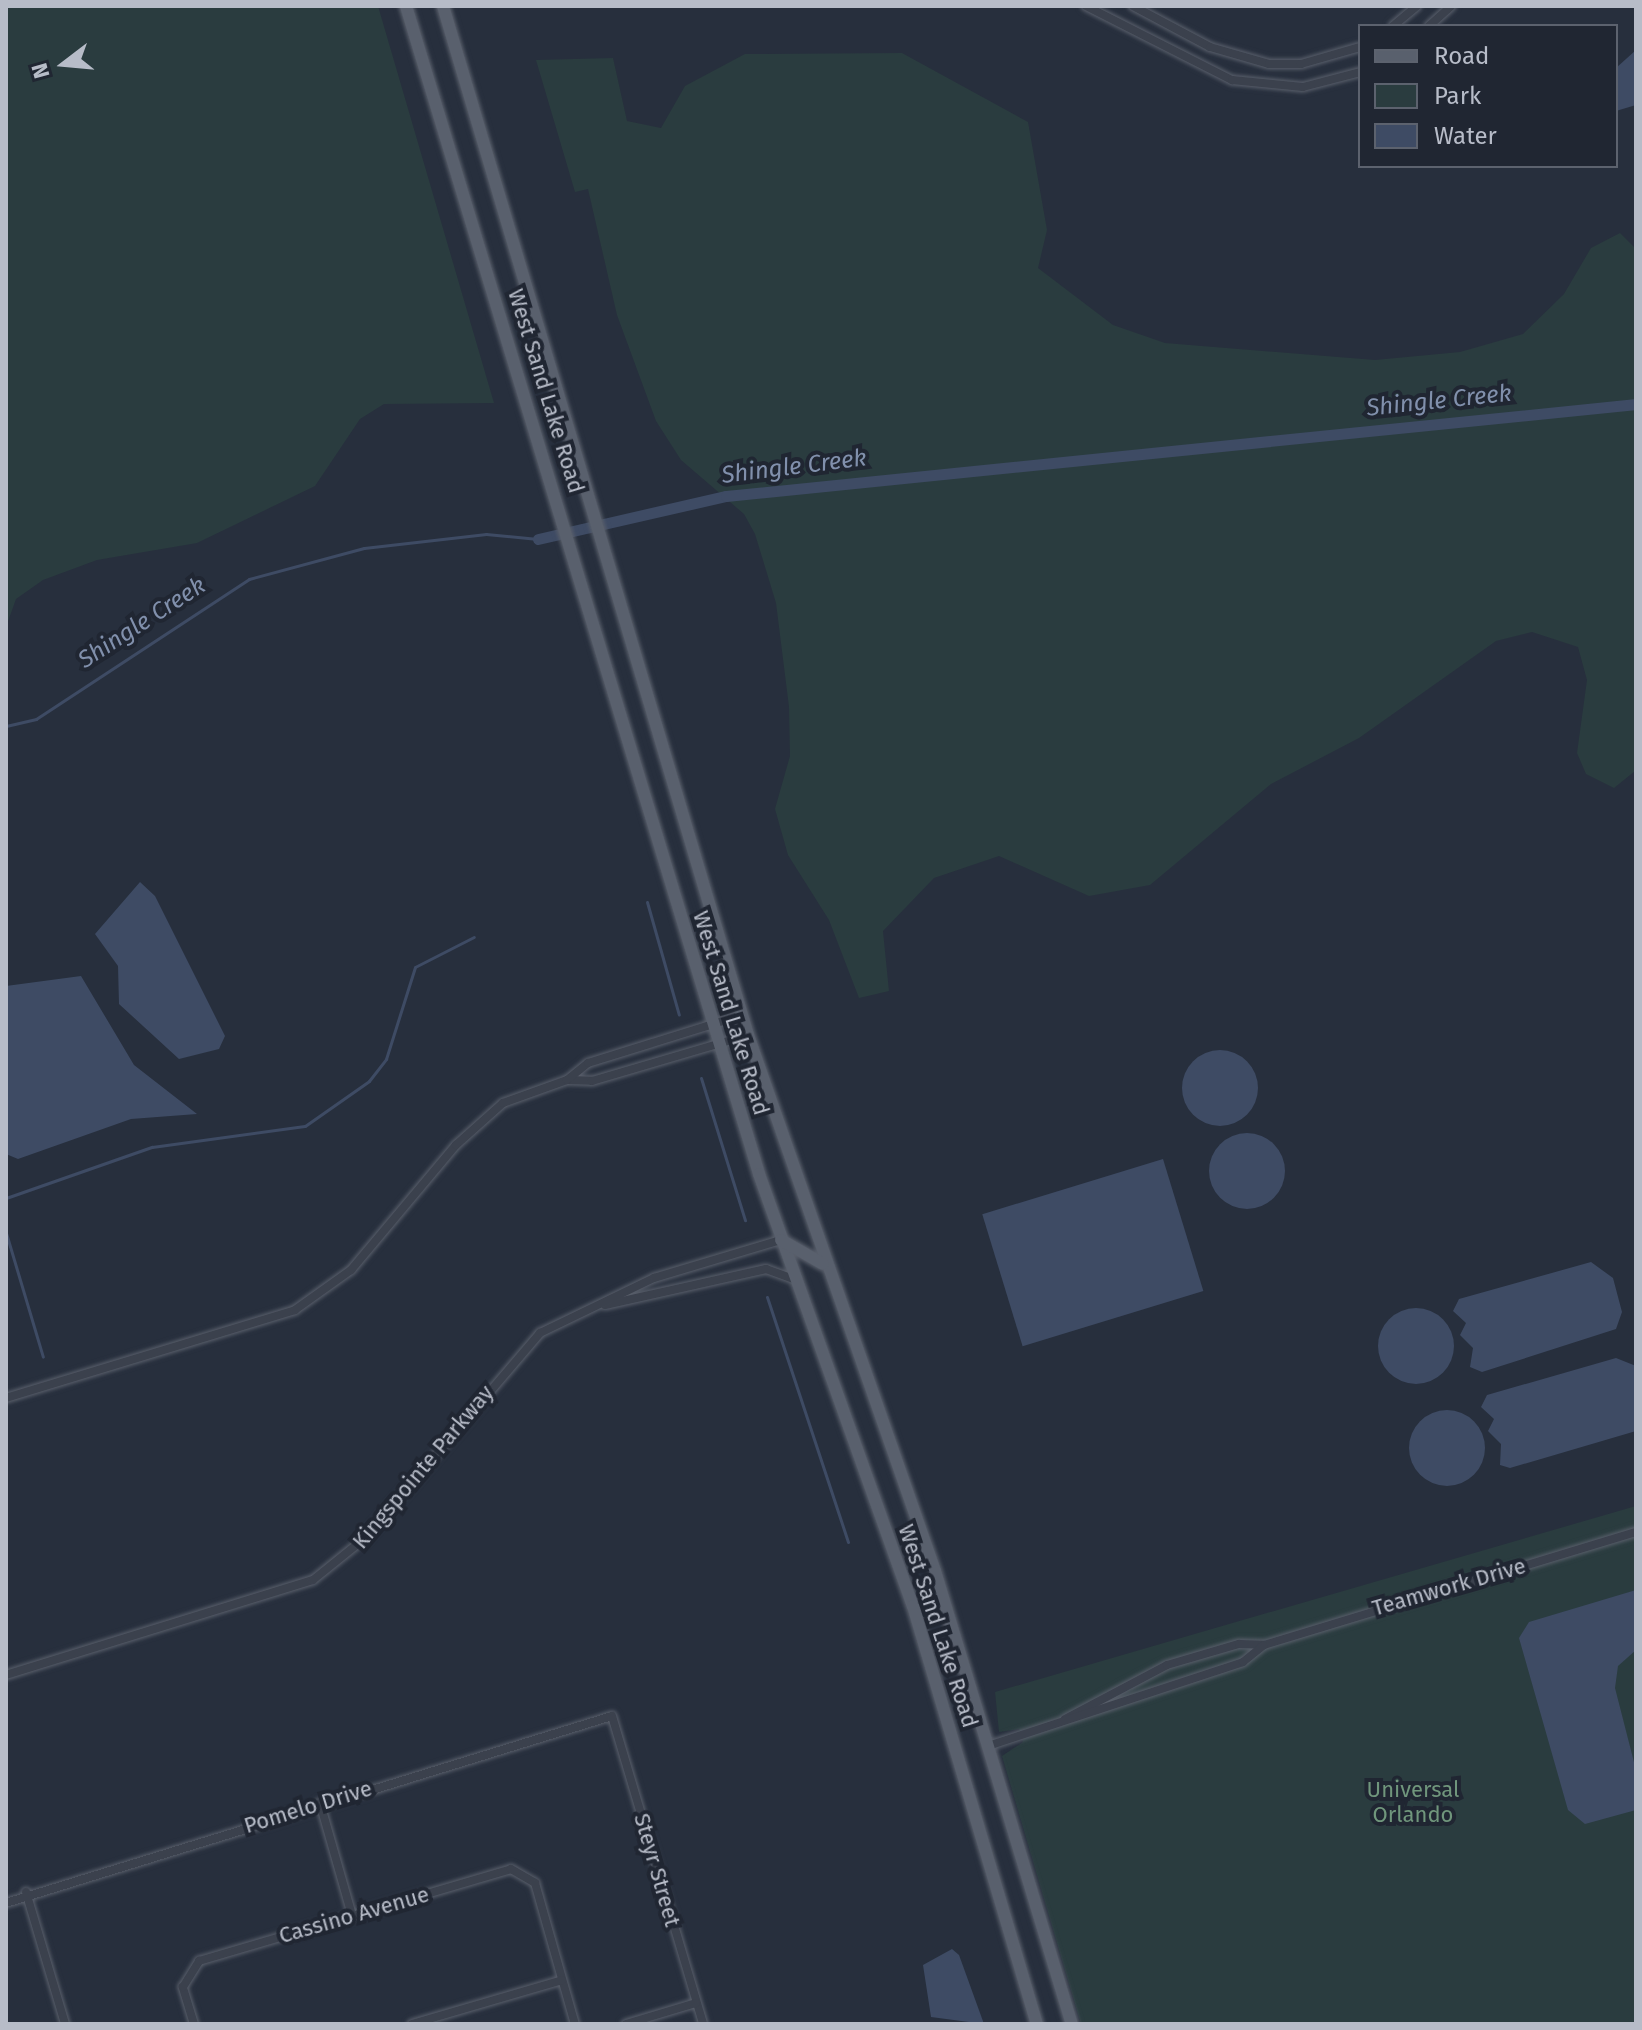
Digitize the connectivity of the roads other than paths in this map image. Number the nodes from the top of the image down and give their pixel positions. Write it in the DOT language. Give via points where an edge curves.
graph roads {
  1 [pos="406,6"];
  2 [pos="443,6"];
  3 [pos="1086,6"];
  4 [pos="1133,6"];
  5 [pos="1417,6"];
  6 [pos="1451,6"];
  7 [pos="1098,9"];
  8 [pos="1395,24"];
  9 [pos="1431,24"];
  10 [pos="1358,48"];
  11 [pos="1358,73"];
  12 [pos="742,1015"];
  13 [pos="713,1025"];
  14 [pos="748,1035"];
  15 [pos="719,1044"];
  16 [pos="627,1049"];
  17 [pos="633,1069"];
  18 [pos="567,1080"];
  19 [pos="781,1240"];
  20 [pos="826,1266"];
  21 [pos="794,1279"];
  22 [pos="597,1306"];
  23 [pos="6,1398"];
  24 [pos="1636,1532"];
  25 [pos="1264,1645"];
  26 [pos="6,1675"];
  27 [pos="612,1716"];
  28 [pos="1065,1719"];
  29 [pos="991,1745"];
  30 [pos="320,1803"];
  31 [pos="26,1892"];
  32 [pos="6,1903"];
  33 [pos="352,1915"];
  34 [pos="562,1980"];
  35 [pos="696,2003"];
  36 [pos="65,2024"];
  37 [pos="194,2024"];
  38 [pos="412,2024"];
  39 [pos="575,2024"];
  40 [pos="626,2024"];
  41 [pos="703,2024"];
  42 [pos="1037,2024"];
  43 [pos="1072,2024"];
  1 -- 13 [label="main road, West Sand Lake Road" via="556,489"];
  2 -- 12 [label="main road, West Sand Lake Road"];
  3 -- 7 [label="street"];
  4 -- 10 [label="street" via="1210,47 1269,64 1301,64"];
  5 -- 8 [label="street"];
  6 -- 9 [label="street"];
  7 -- 11 [label="street" via="1232,80 1303,87"];
  12 -- 13 [label="street"];
  12 -- 14 [label="main road, West Sand Lake Road"];
  13 -- 15 [label="main road, West Sand Lake Road"];
  13 -- 16 [label="street"];
  14 -- 15 [label="street"];
  14 -- 20 [label="main road, West Sand Lake Road"];
  15 -- 17 [label="street"];
  15 -- 19 [label="main road, West Sand Lake Road"];
  16 -- 17 [label="street"];
  16 -- 18 [label="street"];
  17 -- 18 [label="street"];
  18 -- 23 [label="street" via="503,1103 477,1123 351,1270 295,1310"];
  19 -- 20 [label="main road"];
  19 -- 21 [label="main road, West Sand Lake Road"];
  19 -- 22 [label="street, Kingspointe Parkway" via="654,1278"];
  20 -- 29 [label="main road, West Sand Lake Road"];
  21 -- 22 [label="street, Kingspointe Parkway" via="766,1269"];
  21 -- 42 [label="main road, West Sand Lake Road" via="913,1606"];
  22 -- 26 [label="street, Kingspointe Parkway" via="540,1333 365,1538 313,1580"];
  24 -- 25 [label="street, Teamwork Drive"];
  25 -- 28 [label="street, Teamwork Drive" via="1243,1662"];
  25 -- 28 [label="street, Teamwork Drive" via="1239,1644 1132,1677"];
  27 -- 30 [label="street, Pomelo Drive"];
  27 -- 35 [label="street, Steyr Street"];
  28 -- 29 [label="street, Teamwork Drive"];
  29 -- 43 [label="main road, West Sand Lake Road"];
  30 -- 31 [label="street, Pomelo Drive"];
  30 -- 33 [label="street"];
  31 -- 32 [label="street, Pomelo Drive"];
  31 -- 36 [label="street"];
  33 -- 34 [label="street, Cassino Avenue" via="511,1869 526,1872"];
  33 -- 37 [label="street, Cassino Avenue" via="199,1961 187,1972 183,1987"];
  34 -- 38 [label="street"];
  34 -- 39 [label="street"];
  35 -- 40 [label="street"];
  35 -- 41 [label="street, Steyr Street"];
}
